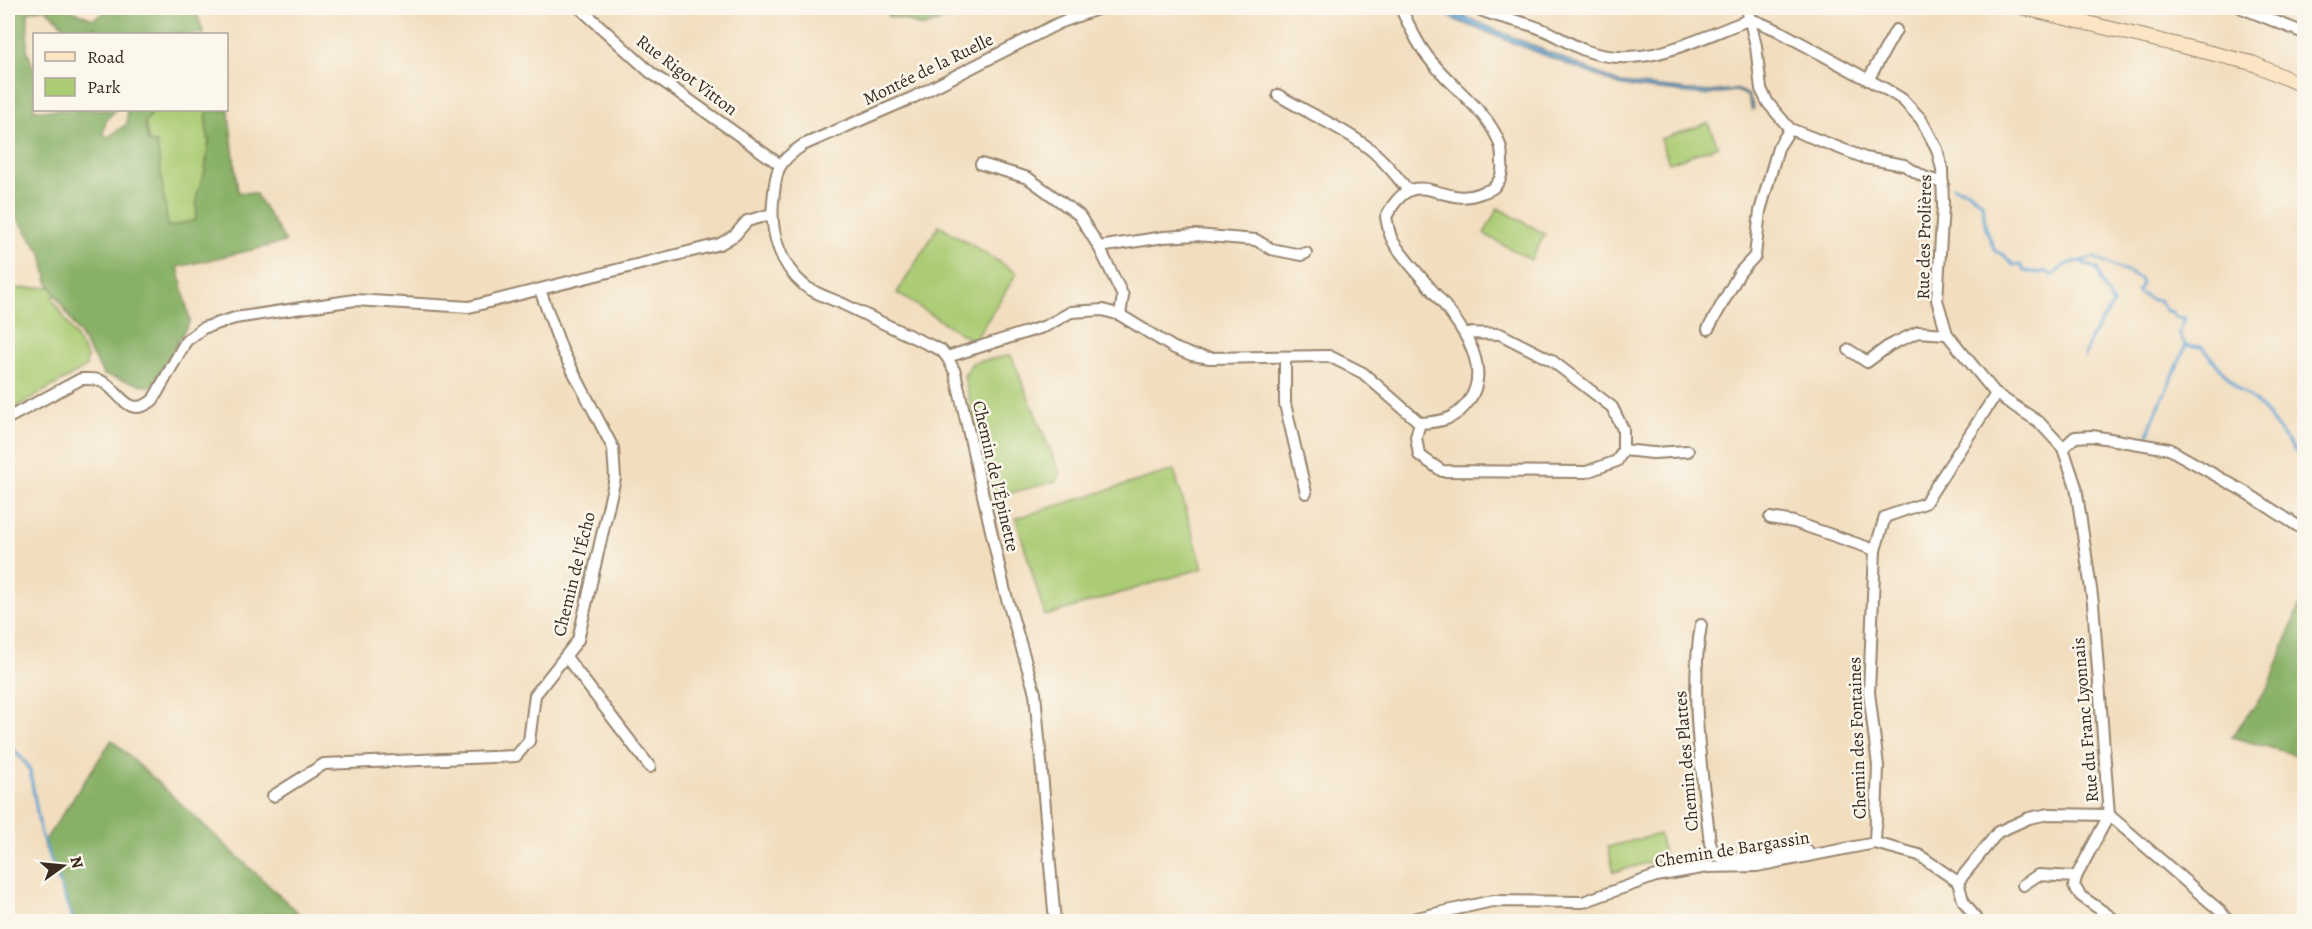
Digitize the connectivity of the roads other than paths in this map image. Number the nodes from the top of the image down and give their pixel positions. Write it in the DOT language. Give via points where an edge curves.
graph roads {
  1 [pos="580,8"];
  2 [pos="1100,8"];
  3 [pos="1403,8"];
  4 [pos="1476,8"];
  5 [pos="1747,8"];
  6 [pos="2025,8"];
  7 [pos="2242,8"];
  8 [pos="1751,19"];
  9 [pos="1896,30"];
  10 [pos="2304,33"];
  11 [pos="1868,80"];
  12 [pos="2304,86"];
  13 [pos="1278,95"];
  14 [pos="1790,129"];
  15 [pos="779,164"];
  16 [pos="981,165"];
  17 [pos="1943,183"];
  18 [pos="1408,190"];
  19 [pos="772,214"];
  20 [pos="1099,247"];
  21 [pos="1306,253"];
  22 [pos="540,290"];
  23 [pos="1120,315"];
  24 [pos="1708,329"];
  25 [pos="1465,333"];
  26 [pos="1947,334"];
  27 [pos="1849,350"];
  28 [pos="947,357"];
  29 [pos="1285,357"];
  30 [pos="1996,394"];
  31 [pos="8,418"];
  32 [pos="1420,423"];
  33 [pos="2063,448"];
  34 [pos="1623,450"];
  35 [pos="1688,451"];
  36 [pos="1306,493"];
  37 [pos="1770,518"];
  38 [pos="2304,530"];
  39 [pos="1875,550"];
  40 [pos="1701,625"];
  41 [pos="566,657"];
  42 [pos="650,767"];
  43 [pos="273,796"];
  44 [pos="2109,815"];
  45 [pos="1875,843"];
  46 [pos="1825,852"];
  47 [pos="2076,877"];
  48 [pos="1958,882"];
  49 [pos="2023,885"];
  50 [pos="1055,921"];
  51 [pos="1399,921"];
  52 [pos="1978,921"];
  53 [pos="2118,921"];
  54 [pos="2229,921"];
  1 -- 15 [label="street, Rue Rigot Vitton" via="650,72"];
  2 -- 15 [label="street, Montée de la Ruelle" via="1059,23 914,97 803,145"];
  3 -- 18 [label="street" via="1425,54 1488,121 1501,146 1503,173 1493,188 1472,197 1419,188"];
  4 -- 8 [label="street" via="1491,16 1545,30 1587,51 1629,58 1662,53"];
  5 -- 8 [label="street"];
  6 -- 12 [label="street" via="2252,63"];
  7 -- 10 [label="street"];
  8 -- 11 [label="street, Rue des Prolières"];
  8 -- 14 [label="street" via="1761,88"];
  9 -- 11 [label="street"];
  11 -- 17 [label="street, Rue des Prolières" via="1902,99 1921,119 1937,149"];
  13 -- 18 [label="street" via="1371,150"];
  14 -- 17 [label="street" via="1865,158 1904,165"];
  14 -- 24 [label="street" via="1778,148 1760,211 1755,256 1740,272"];
  15 -- 19 [label="street"];
  16 -- 20 [label="street" via="1028,178 1054,196 1078,215"];
  17 -- 26 [label="street, Rue des Prolières" via="1937,300"];
  18 -- 25 [label="street" via="1395,199 1386,217 1393,242"];
  19 -- 22 [label="street" via="747,221 720,244"];
  19 -- 28 [label="street" via="786,265 805,286"];
  20 -- 21 [label="street" via="1196,235 1256,240 1271,249"];
  20 -- 23 [label="street" via="1123,296"];
  22 -- 31 [label="street" via="469,307 356,300 235,318 203,328 186,341 153,400 146,405 127,405 104,382 81,378"];
  22 -- 41 [label="street, Chemin de l'Écho" via="562,350 612,448 615,478 578,640"];
  23 -- 28 [label="street" via="1103,310 1071,312 1046,326"];
  23 -- 29 [label="street" via="1192,355"];
  25 -- 32 [label="street" via="1477,368 1475,392 1462,409 1443,422"];
  25 -- 34 [label="street" via="1500,334 1551,360 1612,407 1623,429"];
  26 -- 27 [label="street" via="1918,332 1890,345 1867,363"];
  26 -- 30 [label="street, Rue des Prolières"];
  28 -- 50 [label="street, Chemin de l'Épinette" via="955,372 1005,592 1035,693"];
  29 -- 32 [label="street" via="1329,356 1363,373"];
  29 -- 36 [label="street" via="1285,404"];
  30 -- 33 [label="street, Rue des Prolières" via="2038,422"];
  30 -- 39 [label="street, Chemin des Fontaines" via="1925,503 1885,517"];
  32 -- 34 [label="street" via="1416,437 1419,455 1442,471 1586,472 1617,461"];
  33 -- 38 [label="street" via="2074,437 2092,436 2169,449"];
  33 -- 44 [label="street, Rue du Franc Lyonnais" via="2076,487 2093,603"];
  34 -- 35 [label="street"];
  37 -- 39 [label="street" via="1794,522"];
  39 -- 45 [label="street, Chemin des Fontaines" via="1869,692 1878,766"];
  40 -- 46 [label="street, Chemin des Plattes" via="1695,660 1702,773 1713,851 1734,858 1803,849"];
  41 -- 42 [label="street"];
  41 -- 43 [label="street, Chemin de l'Écho" via="536,695 529,741 516,756 324,764"];
  44 -- 47 [label="street"];
  44 -- 48 [label="street, Rue du Franc Lyonnais" via="2049,814 2029,818 1998,832"];
  44 -- 54 [label="street"];
  45 -- 46 [label="street, Chemin de Bargassin"];
  45 -- 48 [label="street, Chemin de Bargassin" via="1919,855"];
  46 -- 51 [label="street, Chemin de Bargassin" via="1757,866 1707,867 1656,876 1583,902 1492,901"];
  47 -- 49 [label="street" via="2038,875"];
  47 -- 53 [label="street" via="2074,886 2081,896"];
  48 -- 52 [label="street" via="1962,900"];
}
